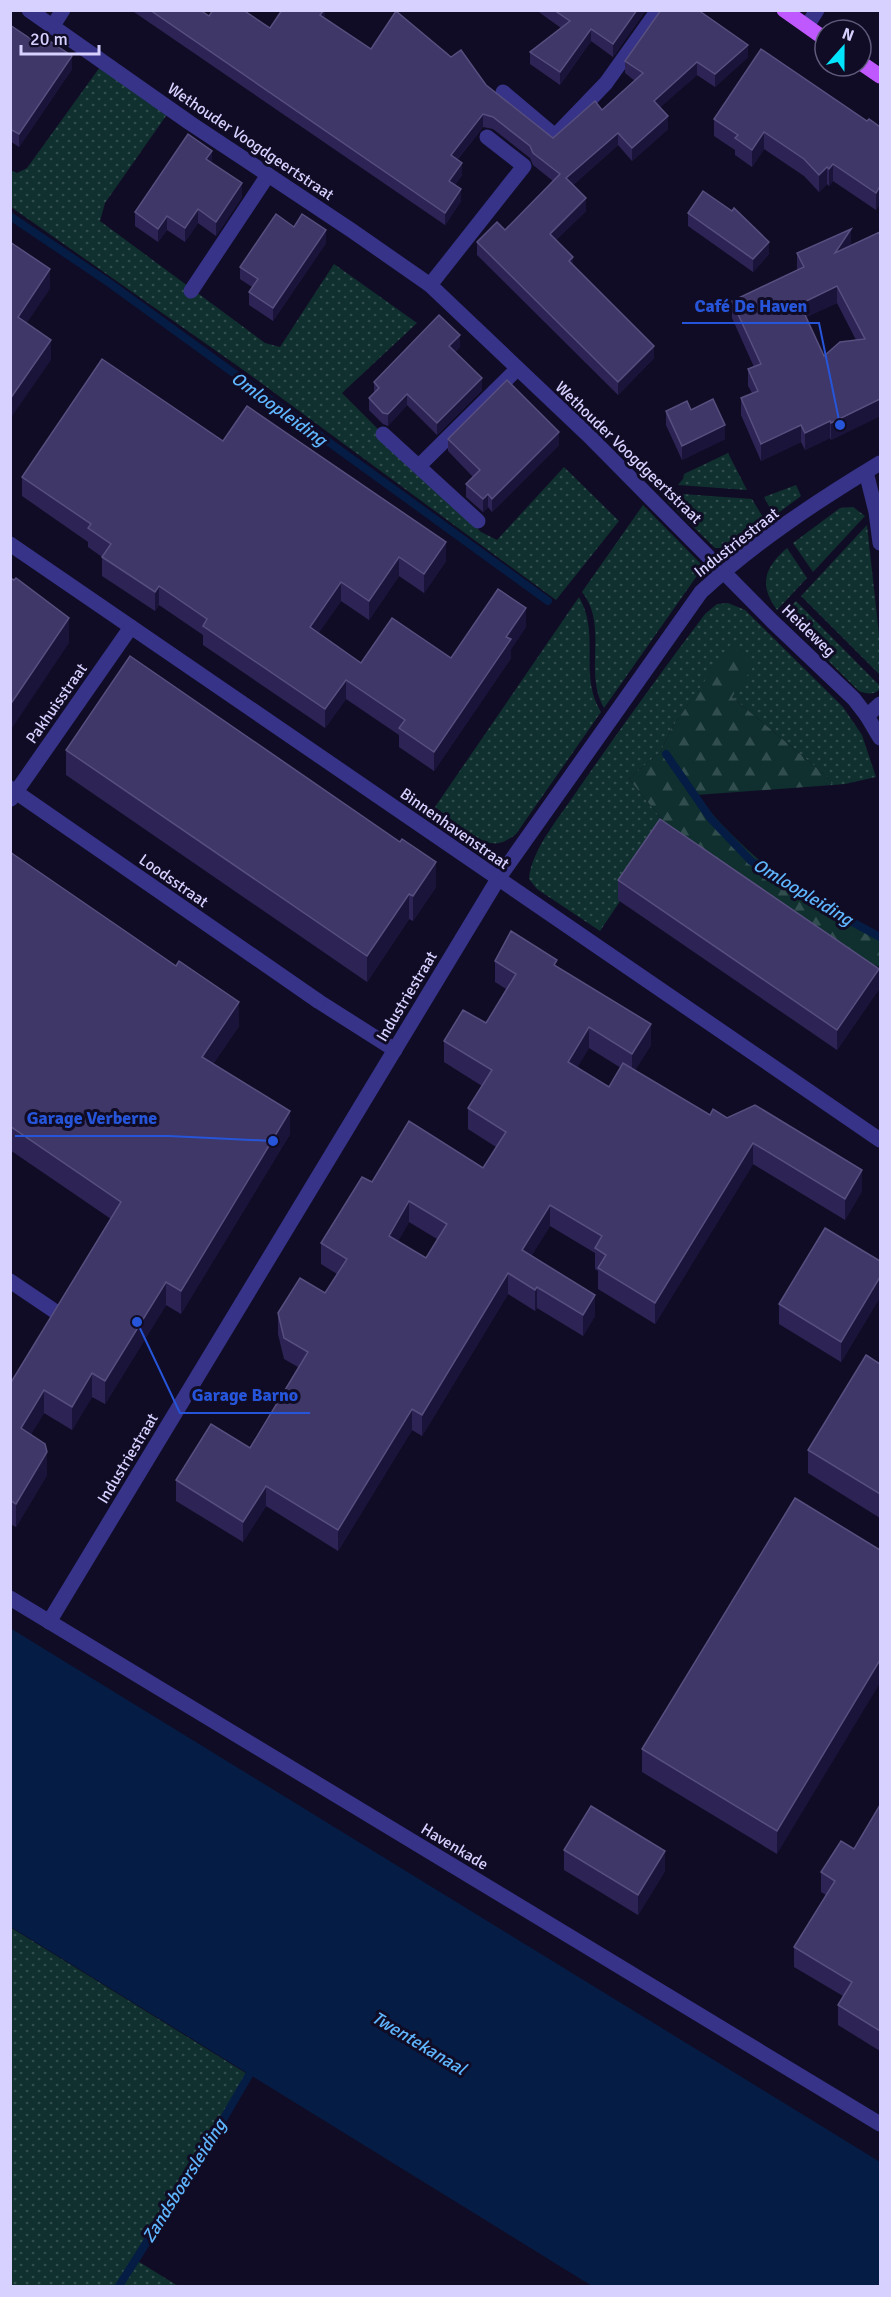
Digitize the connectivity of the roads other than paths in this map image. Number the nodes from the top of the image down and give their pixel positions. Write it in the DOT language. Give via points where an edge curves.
graph roads {
  1 [pos="29,10"];
  2 [pos="63,10"];
  3 [pos="658,10"];
  4 [pos="784,10"];
  5 [pos="817,10"];
  6 [pos="807,26"];
  7 [pos="52,27"];
  8 [pos="813,30"];
  9 [pos="502,92"];
  10 [pos="487,137"];
  11 [pos="268,175"];
  12 [pos="430,285"];
  13 [pos="191,291"];
  14 [pos="517,369"];
  15 [pos="383,434"];
  16 [pos="880,463"];
  17 [pos="418,466"];
  18 [pos="866,472"];
  19 [pos="478,521"];
  20 [pos="880,543"];
  21 [pos="10,544"];
  22 [pos="724,571"];
  23 [pos="131,627"];
  24 [pos="880,704"];
  25 [pos="867,716"];
  26 [pos="880,738"];
  27 [pos="12,794"];
  28 [pos="498,879"];
  29 [pos="395,1050"];
  30 [pos="880,1140"];
  31 [pos="10,1281"];
  32 [pos="56,1312"];
  33 [pos="10,1598"];
  34 [pos="50,1622"];
  35 [pos="880,2124"];
  1 -- 7 [label="street, Wethouder Voogdgeertstraat"];
  2 -- 7 [label="street"];
  3 -- 9 [label="street" via="606,83 555,135"];
  4 -- 6 [label="main road"];
  5 -- 6 [label="street"];
  6 -- 8 [label="main road"];
  7 -- 11 [label="street, Wethouder Voogdgeertstraat"];
  10 -- 12 [label="street" via="524,166"];
  11 -- 12 [label="street, Wethouder Voogdgeertstraat"];
  11 -- 13 [label="street"];
  12 -- 14 [label="street, Wethouder Voogdgeertstraat"];
  14 -- 17 [label="street"];
  14 -- 22 [label="street, Wethouder Voogdgeertstraat"];
  15 -- 17 [label="street"];
  16 -- 18 [label="street, Industriestraat"];
  17 -- 19 [label="street"];
  18 -- 20 [label="street"];
  18 -- 22 [label="street, Industriestraat"];
  21 -- 23 [label="street, Binnenhavenstraat"];
  22 -- 25 [label="street, Heideweg"];
  22 -- 28 [label="street, Industriestraat" via="702,592"];
  23 -- 27 [label="street, Pakhuisstraat"];
  23 -- 28 [label="street, Binnenhavenstraat"];
  24 -- 25 [label="street"];
  25 -- 26 [label="street, Heideweg"];
  27 -- 29 [label="street, Loodsstraat"];
  28 -- 29 [label="street, Industriestraat"];
  28 -- 30 [label="street, Binnenhavenstraat"];
  29 -- 34 [label="street, Industriestraat"];
  31 -- 32 [label="street"];
  33 -- 34 [label="street, Havenkade"];
  34 -- 35 [label="street, Havenkade"];
}
